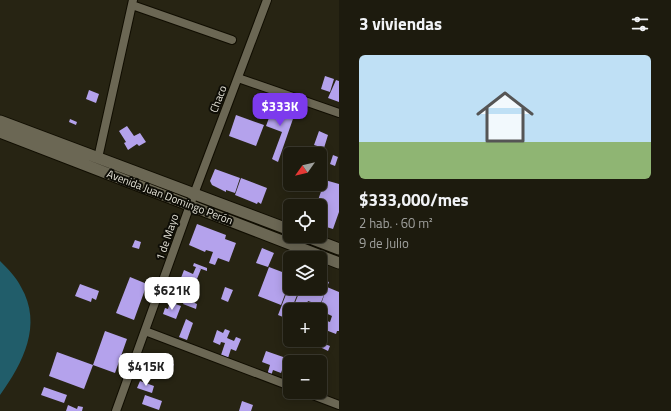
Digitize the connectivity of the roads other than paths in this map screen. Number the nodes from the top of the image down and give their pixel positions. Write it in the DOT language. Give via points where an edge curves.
graph roads {
  1 [pos="267,0"];
  2 [pos="132,3"];
  3 [pos="232,40"];
  4 [pos="238,78"];
  5 [pos="339,113"];
  6 [pos="0,121"];
  7 [pos="0,132"];
  8 [pos="98,158"];
  9 [pos="194,194"];
  10 [pos="190,205"];
  11 [pos="283,227"];
  12 [pos="323,243"];
  13 [pos="339,249"];
  14 [pos="339,263"];
  15 [pos="146,331"];
  16 [pos="283,383"];
  17 [pos="323,399"];
  18 [pos="339,405"];
  19 [pos="116,411"];
  20 [pos="337,411"];
  1 -- 4 [label="street, Chaco"];
  2 -- 3 [label="street"];
  2 -- 8 [label="street"];
  4 -- 5 [label="street"];
  4 -- 9 [label="street, Chaco"];
  6 -- 8 [label="main road, Avenida Juan Domingo Perón"];
  7 -- 10 [label="main road, Avenida Juan Domingo Perón"];
  8 -- 9 [label="main road, Avenida Juan Domingo Perón"];
  9 -- 10 [label="street, Chaco"];
  9 -- 11 [label="main road, Avenida Juan Domingo Perón"];
  10 -- 14 [label="main road, Avenida Juan Domingo Perón"];
  10 -- 15 [label="street, 1 de Mayo"];
  12 -- 13 [label="main road"];
  15 -- 16 [label="street"];
  15 -- 19 [label="street, 1 de Mayo"];
  17 -- 18 [label="street"];
  18 -- 20 [label="street"];
}
